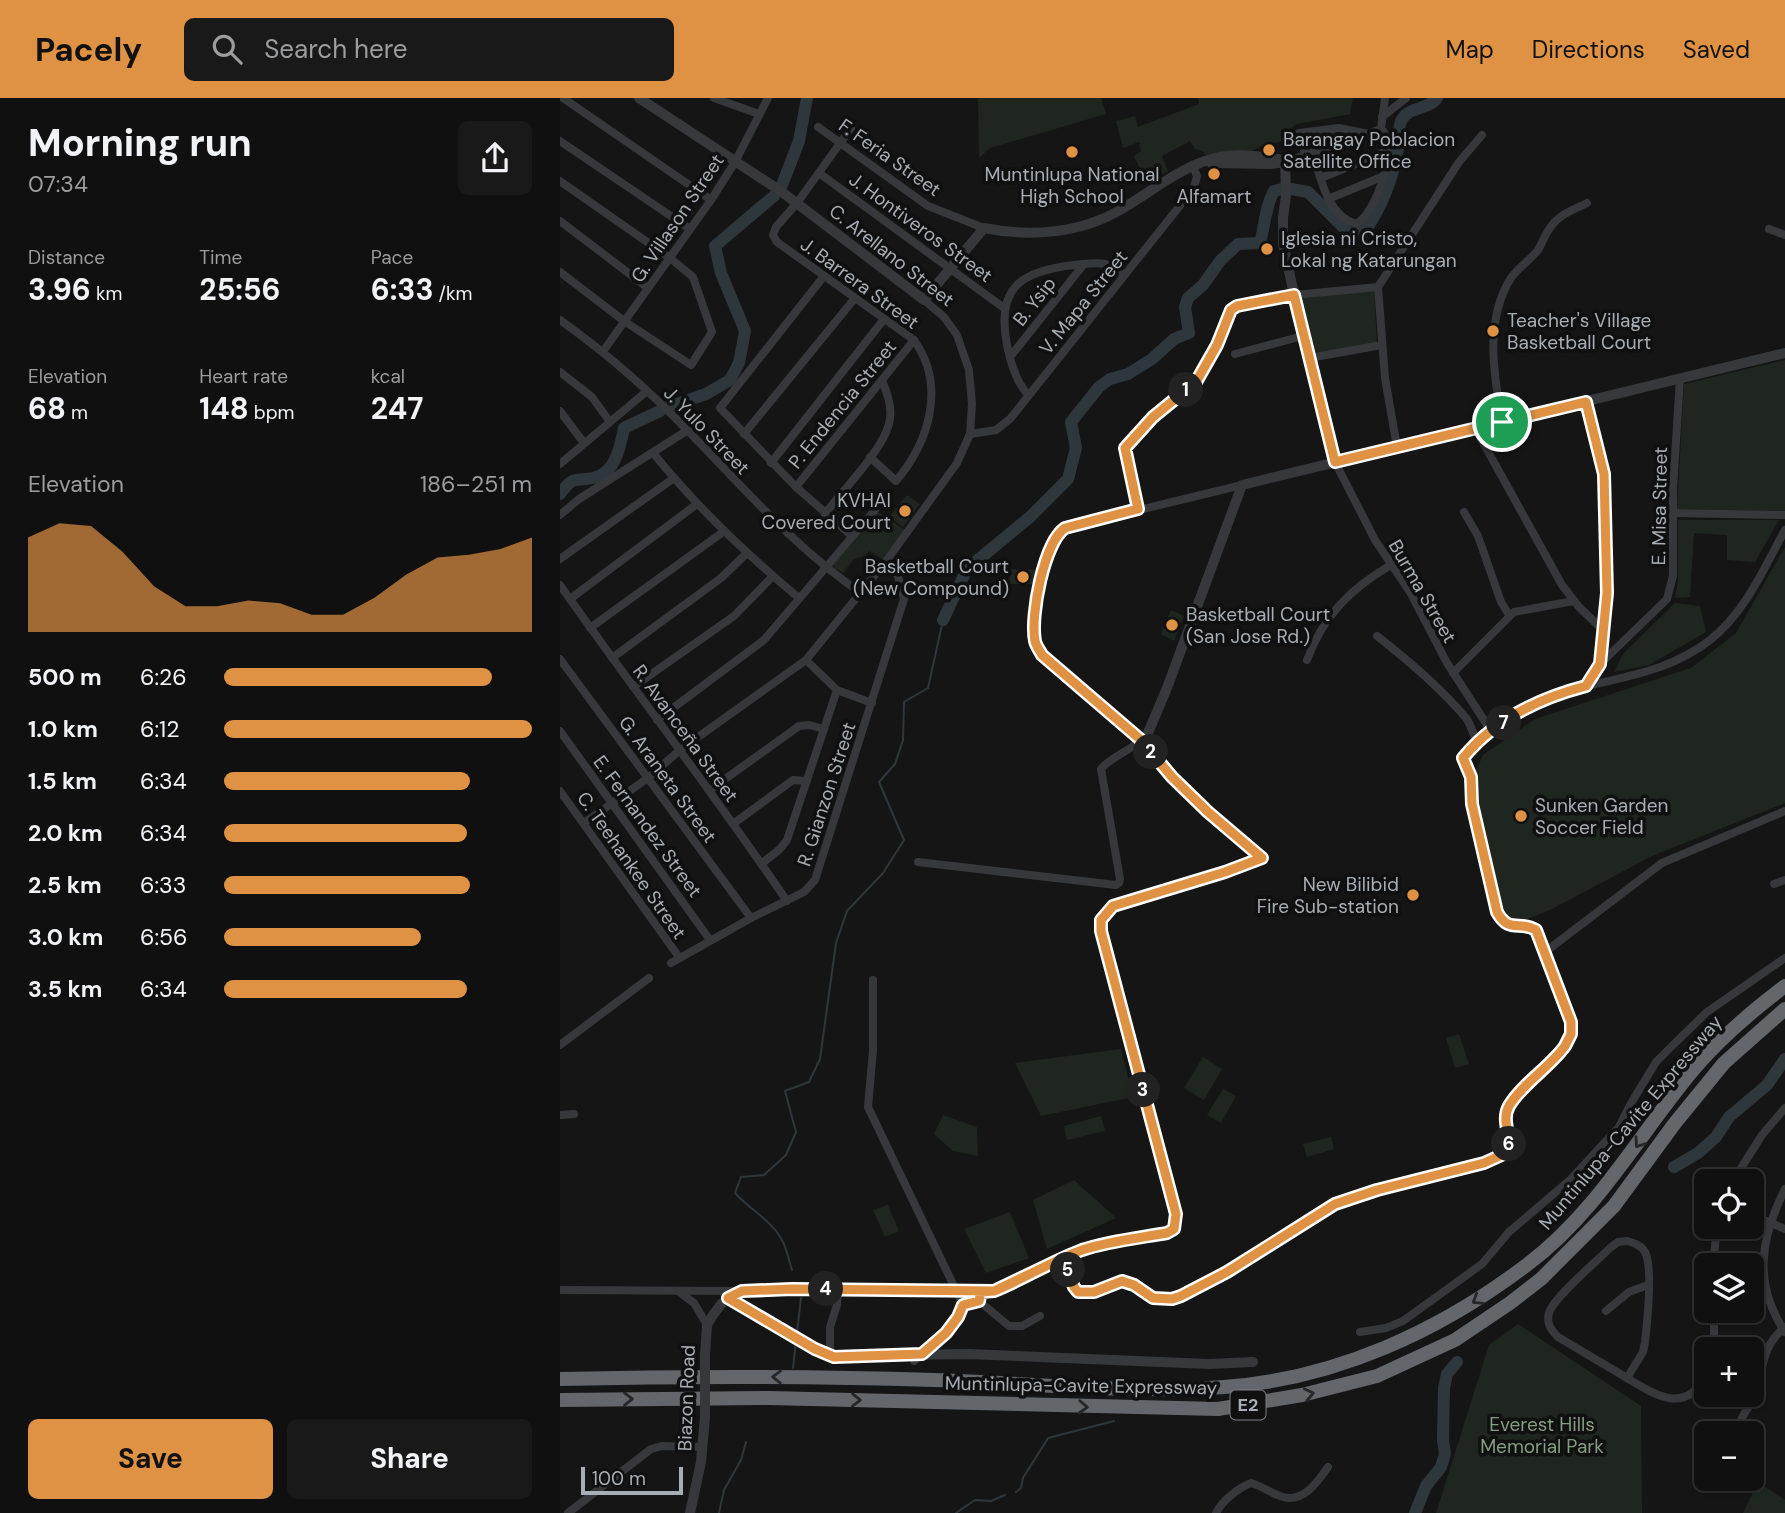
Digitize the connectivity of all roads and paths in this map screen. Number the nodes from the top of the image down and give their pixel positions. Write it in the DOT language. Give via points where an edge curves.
graph roads {
  1 [pos="563,98"];
  2 [pos="639,98"];
  3 [pos="714,98"];
  4 [pos="768,98"];
  5 [pos="1385,98"];
  6 [pos="1406,98"];
  7 [pos="759,114"];
  8 [pos="1382,117"];
  9 [pos="818,127"];
  10 [pos="851,128"];
  11 [pos="1381,129"];
  12 [pos="1368,134"];
  13 [pos="1482,135"];
  14 [pos="560,141"];
  15 [pos="841,142"];
  16 [pos="1387,151"];
  17 [pos="1310,155"];
  18 [pos="1285,161"];
  19 [pos="735,162"];
  20 [pos="1193,166"];
  21 [pos="820,173"];
  22 [pos="1384,176"];
  23 [pos="1321,178"];
  24 [pos="560,181"];
  25 [pos="1328,199"];
  26 [pos="711,200"];
  27 [pos="797,203"];
  28 [pos="1587,204"];
  29 [pos="560,221"];
  30 [pos="984,228"];
  31 [pos="690,229"];
  32 [pos="1769,229"];
  33 [pos="1785,235"];
  34 [pos="670,258"];
  35 [pos="1084,264"];
  36 [pos="950,268"];
  37 [pos="560,272"];
  38 [pos="1124,275"];
  39 [pos="824,276"];
  40 [pos="1378,287"];
  41 [pos="648,288"];
  42 [pos="1294,295"];
  43 [pos="855,298"];
  44 [pos="924,300"];
  45 [pos="1004,308"];
  46 [pos="560,320"];
  47 [pos="884,320"];
  48 [pos="624,321"];
  49 [pos="1303,336"];
  50 [pos="914,340"];
  51 [pos="1382,345"];
  52 [pos="604,350"];
  53 [pos="1785,353"];
  54 [pos="1235,354"];
  55 [pos="1010,357"];
  56 [pos="1309,358"];
  57 [pos="560,372"];
  58 [pos="1680,378"];
  59 [pos="882,381"];
  60 [pos="648,391"];
  61 [pos="1028,395"];
  62 [pos="1586,402"];
  63 [pos="560,412"];
  64 [pos="610,422"];
  65 [pos="1502,422"];
  66 [pos="1475,428"];
  67 [pos="688,430"];
  68 [pos="744,434"];
  69 [pos="970,434"];
  70 [pos="584,443"];
  71 [pos="1397,447"];
  72 [pos="653,453"];
  73 [pos="870,457"];
  74 [pos="1335,462"];
  75 [pos="771,463"];
  76 [pos="560,464"];
  77 [pos="674,478"];
  78 [pos="1242,485"];
  79 [pos="796,487"];
  80 [pos="697,504"];
  81 [pos="1138,509"];
  82 [pos="875,510"];
  83 [pos="1464,512"];
  84 [pos="1673,513"];
  85 [pos="825,514"];
  86 [pos="560,515"];
  87 [pos="1785,515"];
  88 [pos="1785,530"];
  89 [pos="723,532"];
  90 [pos="852,536"];
  91 [pos="746,554"];
  92 [pos="560,559"];
  93 [pos="887,560"];
  94 [pos="827,565"];
  95 [pos="1391,565"];
  96 [pos="773,576"];
  97 [pos="560,585"];
  98 [pos="861,593"];
  99 [pos="799,598"];
  100 [pos="570,599"];
  101 [pos="1574,601"];
  102 [pos="1509,615"];
  103 [pos="590,628"];
  104 [pos="1605,632"];
  105 [pos="1377,636"];
  106 [pos="612,658"];
  107 [pos="560,659"];
  108 [pos="806,660"];
  109 [pos="1307,660"];
  110 [pos="1600,664"];
  111 [pos="1453,673"];
  112 [pos="1586,686"];
  113 [pos="633,687"];
  114 [pos="837,690"];
  115 [pos="872,703"];
  116 [pos="657,720"];
  117 [pos="824,729"];
  118 [pos="560,731"];
  119 [pos="1491,731"];
  120 [pos="1144,742"];
  121 [pos="1478,742"];
  122 [pos="680,750"];
  123 [pos="648,778"];
  124 [pos="807,781"];
  125 [pos="710,790"];
  126 [pos="560,791"];
  127 [pos="612,803"];
  128 [pos="1785,811"];
  129 [pos="584,823"];
  130 [pos="733,824"];
  131 [pos="918,862"];
  132 [pos="761,864"];
  133 [pos="1785,880"];
  134 [pos="1774,884"];
  135 [pos="787,901"];
  136 [pos="751,918"];
  137 [pos="709,940"];
  138 [pos="1545,952"];
  139 [pos="1785,958"];
  140 [pos="675,960"];
  141 [pos="649,978"];
  142 [pos="873,980"];
  143 [pos="1785,986"];
  144 [pos="1785,1009"];
  145 [pos="560,1045"];
  146 [pos="1785,1108"];
  147 [pos="574,1114"];
  148 [pos="560,1115"];
  149 [pos="1741,1169"];
  150 [pos="1785,1189"];
  151 [pos="1764,1220"];
  152 [pos="1770,1222"];
  153 [pos="1785,1229"];
  154 [pos="1063,1258"];
  155 [pos="1648,1285"];
  156 [pos="838,1289"];
  157 [pos="560,1290"];
  158 [pos="677,1290"];
  159 [pos="742,1291"];
  160 [pos="957,1291"];
  161 [pos="980,1296"];
  162 [pos="728,1298"];
  163 [pos="963,1305"];
  164 [pos="1606,1311"];
  165 [pos="1040,1316"];
  166 [pos="707,1325"];
  167 [pos="1784,1329"];
  168 [pos="1360,1332"];
  169 [pos="830,1356"];
  170 [pos="918,1358"];
  171 [pos="1253,1362"];
  172 [pos="1627,1378"];
  173 [pos="560,1379"];
  174 [pos="1694,1391"];
  175 [pos="560,1400"];
  176 [pos="1740,1421"];
  177 [pos="703,1447"];
  178 [pos="1328,1467"];
  179 [pos="568,1513"];
  180 [pos="690,1513"];
  181 [pos="1216,1513"];
  1 -- 26 [label="street"];
  2 -- 19 [label="street, C. Arellano Street"];
  3 -- 7 [label="street"];
  4 -- 7 [label="street, G. Villason Street"];
  5 -- 8 [label="street"];
  6 -- 8 [label="street"];
  7 -- 19 [label="street, G. Villason Street"];
  8 -- 11 [label="street"];
  9 -- 15 [label="street, F. Feria Street"];
  10 -- 15 [label="street"];
  11 -- 12 [label="street"];
  11 -- 16 [label="street" via="1387,136"];
  12 -- 17 [label="street"];
  12 -- 17 [label="street" via="1339,128 1299,133"];
  13 -- 40 [label="street" via="1459,162"];
  14 -- 31 [label="street"];
  15 -- 21 [label="street"];
  15 -- 30 [label="street, F. Feria Street" via="929,205"];
  16 -- 22 [label="street"];
  16 -- 23 [label="street"];
  17 -- 18 [label="street"];
  17 -- 23 [label="street"];
  18 -- 20 [label="street" via="1228,156"];
  18 -- 42 [label="street" via="1283,243"];
  19 -- 26 [label="street, G. Villason Street"];
  19 -- 27 [label="street, C. Arellano Street"];
  20 -- 30 [label="street" via="1120,210 1075,227 1021,233"];
  20 -- 38 [label="street, V. Mapa Street" via="1197,176 1194,188"];
  21 -- 27 [label="street"];
  21 -- 36 [label="street, J. Hontiveros Street"];
  22 -- 25 [label="street"];
  22 -- 25 [label="street" via="1359,223 1334,209"];
  23 -- 25 [label="street"];
  24 -- 34 [label="street"];
  26 -- 31 [label="street, G. Villason Street"];
  27 -- 39 [label="street, J. Barrera Street" via="773,235"];
  27 -- 44 [label="street, C. Arellano Street"];
  28 -- 65 [label="street" via="1556,218 1540,248 1512,276 1504,292 1494,338"];
  29 -- 41 [label="street"];
  30 -- 36 [label="street"];
  31 -- 34 [label="street, G. Villason Street"];
  32 -- 33 [label="street"];
  34 -- 41 [label="street, G. Villason Street"];
  34 -- 48 [label="street" via="693,277 712,332 691,365"];
  35 -- 38 [label="street" via="1109,263"];
  35 -- 45 [label="street" via="1036,271 1018,283"];
  35 -- 55 [label="street, B. Ysip"];
  36 -- 44 [label="street"];
  36 -- 45 [label="street, J. Hontiveros Street"];
  37 -- 48 [label="street"];
  38 -- 61 [label="street, V. Mapa Street"];
  39 -- 43 [label="street, J. Barrera Street"];
  39 -- 68 [label="street" via="720,408"];
  40 -- 42 [label="street"];
  40 -- 51 [label="street"];
  41 -- 48 [label="street, G. Villason Street"];
  42 -- 49 [label="street"];
  42 -- 81 [label="street" via="1233,307 1199,378 1127,445"];
  43 -- 47 [label="street, J. Barrera Street"];
  43 -- 68 [label="street"];
  44 -- 69 [label="street, C. Arellano Street" via="944,317 965,354 972,388"];
  45 -- 55 [label="street"];
  46 -- 52 [label="street, J. Yulo Street"];
  47 -- 50 [label="street, J. Barrera Street"];
  47 -- 75 [label="street"];
  48 -- 52 [label="street, G. Villason Street"];
  49 -- 54 [label="street"];
  49 -- 56 [label="street"];
  50 -- 59 [label="street, P. Endencia Street"];
  50 -- 73 [label="street, J. Barrera Street" via="925,360 933,396 924,435 896,481"];
  51 -- 56 [label="street"];
  51 -- 71 [label="street"];
  52 -- 60 [label="street, J. Yulo Street"];
  53 -- 58 [label="street"];
  55 -- 61 [label="street"];
  56 -- 74 [label="street"];
  57 -- 64 [label="street" via="592,397"];
  58 -- 62 [label="street"];
  58 -- 84 [label="street, E. Misa Street"];
  59 -- 73 [label="street" via="890,418"];
  59 -- 79 [label="street, P. Endencia Street"];
  60 -- 64 [label="street"];
  60 -- 67 [label="street, J. Yulo Street"];
  61 -- 69 [label="street, V. Mapa Street" via="1004,425"];
  62 -- 65 [label="street"];
  62 -- 104 [label="street" via="1599,447 1606,501"];
  63 -- 70 [label="street"];
  64 -- 70 [label="street"];
  65 -- 66 [label="street"];
  66 -- 71 [label="street"];
  66 -- 101 [label="street"];
  67 -- 72 [label="street"];
  67 -- 94 [label="street, J. Yulo Street" via="778,525"];
  68 -- 75 [label="street"];
  69 -- 93 [label="street, C. Arellano Street" via="957,463"];
  70 -- 76 [label="street"];
  71 -- 74 [label="street"];
  72 -- 77 [label="street"];
  72 -- 86 [label="street"];
  73 -- 85 [label="street"];
  74 -- 78 [label="street"];
  74 -- 95 [label="street, Burma Street"];
  75 -- 79 [label="street"];
  77 -- 80 [label="street"];
  77 -- 92 [label="street"];
  78 -- 81 [label="street"];
  78 -- 120 [label="street"];
  79 -- 85 [label="street"];
  80 -- 89 [label="street"];
  80 -- 100 [label="street"];
  81 -- 120 [label="street" via="1060,532 1044,563 1034,623 1035,642 1042,655"];
  82 -- 90 [label="street"];
  83 -- 102 [label="street"];
  84 -- 87 [label="street"];
  84 -- 110 [label="street, E. Misa Street" via="1673,576 1667,598"];
  85 -- 90 [label="street"];
  88 -- 112 [label="street" via="1746,600 1712,639 1680,660 1644,674"];
  89 -- 91 [label="street"];
  89 -- 103 [label="street"];
  90 -- 94 [label="street"];
  91 -- 96 [label="street"];
  91 -- 106 [label="street" via="721,578"];
  93 -- 98 [label="street, C. Arellano Street"];
  93 -- 115 [label="street, R. Gianzon Street" via="898,576 904,599"];
  94 -- 98 [label="street, J. Yulo Street"];
  94 -- 99 [label="street"];
  95 -- 109 [label="street" via="1347,596 1316,635"];
  95 -- 111 [label="street, Burma Street"];
  96 -- 99 [label="street"];
  96 -- 113 [label="street" via="734,616"];
  97 -- 100 [label="street, R. Avanceña Street"];
  98 -- 108 [label="street, C. Arellano Street"];
  99 -- 116 [label="street" via="764,640"];
  100 -- 103 [label="street, R. Avanceña Street"];
  101 -- 102 [label="street" via="1522,608"];
  101 -- 104 [label="street"];
  102 -- 111 [label="street"];
  103 -- 106 [label="street, R. Avanceña Street"];
  104 -- 110 [label="street"];
  105 -- 121 [label="street" via="1449,700"];
  106 -- 113 [label="street, R. Avanceña Street"];
  107 -- 123 [label="street, G. Araneta Street"];
  108 -- 114 [label="street"];
  108 -- 122 [label="street, C. Arellano Street"];
  110 -- 112 [label="street, E. Misa Street"];
  111 -- 119 [label="street, Burma Street"];
  112 -- 119 [label="street" via="1549,697"];
  113 -- 116 [label="street, R. Avanceña Street"];
  114 -- 115 [label="street"];
  114 -- 117 [label="street"];
  115 -- 135 [label="street, R. Gianzon Street" via="815,880"];
  116 -- 122 [label="street, R. Avanceña Street"];
  117 -- 124 [label="street"];
  117 -- 125 [label="street" via="799,726"];
  118 -- 127 [label="street, E. Fernandez Street"];
  119 -- 121 [label="street"];
  120 -- 131 [label="street" via="1102,767 1119,879 1116,886"];
  120 -- 154 [label="street" via="1172,777 1262,858 1113,906 1101,920 1177,1219 1167,1233 1095,1246"];
  121 -- 138 [label="street" via="1463,758 1471,777 1472,804 1497,912 1505,923 1536,930"];
  122 -- 123 [label="street, C. Arellano Street"];
  122 -- 125 [label="street, R. Avanceña Street"];
  123 -- 127 [label="street, C. Arellano Street"];
  123 -- 136 [label="street, G. Araneta Street"];
  124 -- 130 [label="street" via="793,780"];
  124 -- 132 [label="street" via="787,840"];
  125 -- 130 [label="street, R. Avanceña Street"];
  126 -- 129 [label="street, C. Teehankee Street"];
  127 -- 129 [label="street, C. Arellano Street"];
  127 -- 137 [label="street, E. Fernandez Street"];
  128 -- 138 [label="street" via="1662,863"];
  129 -- 140 [label="street, C. Teehankee Street"];
  130 -- 132 [label="street, R. Avanceña Street"];
  132 -- 135 [label="street, R. Avanceña Street"];
  133 -- 134 [label="street"];
  135 -- 136 [label="street, R. Gianzon Street"];
  136 -- 137 [label="street, R. Gianzon Street"];
  137 -- 140 [label="street, R. Gianzon Street"];
  138 -- 154 [label="street" via="1569,1014 1571,1034 1559,1054 1510,1106 1505,1121 1508,1149 1500,1157 1335,1204 1227,1272 1172,1299 1153,1298 1122,1281 1094,1292 1078,1292"];
  139 -- 168 [label="street" via="1707,1012 1656,1062 1619,1127 1571,1179 1509,1232 1482,1264 1403,1321"];
  141 -- 145 [label="street"];
  142 -- 160 [label="street" via="868,1107"];
  143 -- 173 [label="highway, Muntinlupa-Cavite Expressway / E2, one-way" via="1742,1020 1694,1070 1597,1198 1557,1240 1453,1315 1352,1361 1225,1387 769,1376"];
  175 -- 144 [label="highway, Muntinlupa-Cavite Expressway / E2, one-way" via="769,1398 1219,1409 1377,1376 1454,1340 1541,1279 1614,1206 1724,1063"];
  146 -- 149 [label="street"];
  147 -- 148 [label="street"];
  150 -- 152 [label="street"];
  151 -- 152 [label="street"];
  152 -- 153 [label="street"];
  152 -- 167 [label="street" via="1763,1274 1769,1302"];
  154 -- 161 [label="street"];
  155 -- 164 [label="street" via="1629,1292"];
  155 -- 172 [label="street" via="1643,1352"];
  155 -- 172 [label="street" via="1645,1251 1627,1241 1618,1242 1560,1297 1548,1316 1558,1337"];
  156 -- 159 [label="street"];
  156 -- 160 [label="street"];
  156 -- 169 [label="street"];
  157 -- 158 [label="street"];
  158 -- 159 [label="street"];
  158 -- 166 [label="street, Biazon Road" via="694,1303"];
  159 -- 162 [label="street, Biazon Road"];
  160 -- 161 [label="street"];
  160 -- 163 [label="street"];
  161 -- 163 [label="street"];
  161 -- 165 [label="street" via="1010,1326 1022,1326"];
  162 -- 166 [label="street, Biazon Road"];
  162 -- 169 [label="street"];
  163 -- 170 [label="street" via="946,1333"];
  166 -- 177 [label="street, Biazon Road, bridge"];
  167 -- 176 [label="street" via="1768,1346 1756,1394"];
  169 -- 170 [label="street"];
  170 -- 171 [label="street"];
  172 -- 174 [label="street" via="1670,1399"];
  177 -- 179 [label="street" via="652,1449"];
  177 -- 180 [label="street, Biazon Road"];
  178 -- 181 [label="street" via="1317,1483 1298,1497 1282,1497 1251,1483"];
}
